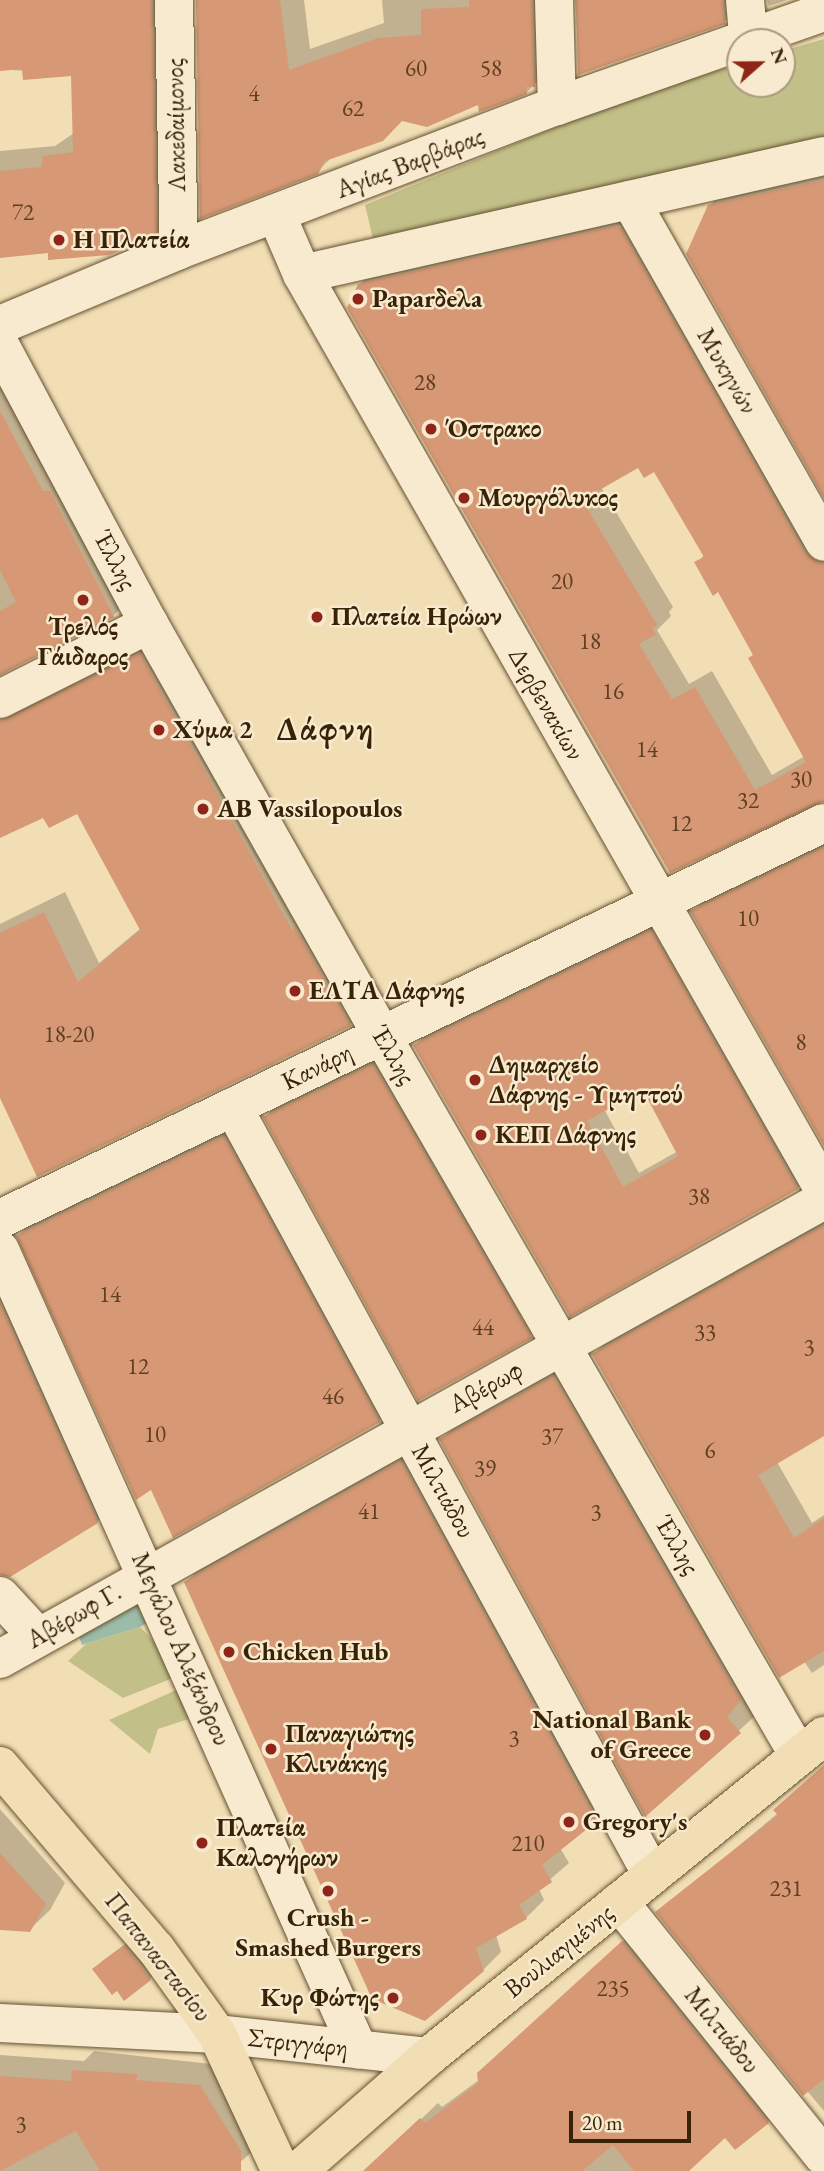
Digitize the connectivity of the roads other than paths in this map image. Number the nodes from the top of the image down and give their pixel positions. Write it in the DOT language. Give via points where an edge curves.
graph roads {
  1 [pos="174,0"];
  2 [pos="554,0"];
  3 [pos="745,0"];
  4 [pos="824,12"];
  5 [pos="747,28"];
  6 [pos="777,28"];
  7 [pos="726,46"];
  8 [pos="557,106"];
  9 [pos="824,156"];
  10 [pos="630,200"];
  11 [pos="276,214"];
  12 [pos="178,250"];
  13 [pos="302,274"];
  14 [pos="0,325"];
  15 [pos="0,345"];
  16 [pos="824,542"];
  17 [pos="149,624"];
  18 [pos="0,699"];
  19 [pos="824,823"];
  20 [pos="659,902"];
  21 [pos="382,1036"];
  22 [pos="233,1107"];
  23 [pos="824,1191"];
  24 [pos="824,1200"];
  25 [pos="0,1219"];
  26 [pos="0,1250"];
  27 [pos="561,1345"];
  28 [pos="409,1429"];
  29 [pos="148,1574"];
  30 [pos="0,1596"];
  31 [pos="38,1637"];
  32 [pos="0,1659"];
  33 [pos="812,1746"];
  34 [pos="0,1766"];
  35 [pos="652,1875"];
  36 [pos="619,1902"];
  37 [pos="0,2023"];
  38 [pos="217,2034"];
  39 [pos="358,2049"];
  40 [pos="428,2057"];
  41 [pos="824,2157"];
  42 [pos="281,2171"];
  43 [pos="298,2171"];
  1 -- 12 [label="street, Λακεδαίμονος"];
  2 -- 8 [label="street"];
  3 -- 5 [label="street"];
  4 -- 6 [label="street, Αγίας Βαρβάρας"];
  7 -- 8 [label="street, Αγίας Βαρβάρας"];
  8 -- 11 [label="street, Αγίας Βαρβάρας"];
  9 -- 10 [label="street"];
  10 -- 13 [label="street"];
  10 -- 16 [label="street, Μυκηνών"];
  11 -- 12 [label="street, Αγίας Βαρβάρας"];
  11 -- 13 [label="street, Δερβενακίων"];
  12 -- 14 [label="street, Αγίας Βαρβάρας"];
  13 -- 20 [label="street, Δερβενακίων"];
  15 -- 17 [label="street, Έλλης"];
  17 -- 18 [label="street"];
  17 -- 21 [label="street, Έλλης"];
  19 -- 20 [label="street, Κανάρη"];
  20 -- 21 [label="street, Κανάρη"];
  20 -- 23 [label="street, Δερβενακίων"];
  21 -- 22 [label="street, Κανάρη"];
  21 -- 27 [label="street, Έλλης"];
  22 -- 25 [label="street, Κανάρη"];
  22 -- 28 [label="street, Μιλτιάδου"];
  24 -- 27 [label="street, Αβέρωφ"];
  26 -- 29 [label="street, Μεγάλου Αλεξάνδρου"];
  27 -- 28 [label="street, Αβέρωφ"];
  27 -- 33 [label="street, Έλλης"];
  28 -- 29 [label="street, Αβέρωφ"];
  28 -- 35 [label="street, Μιλτιάδου"];
  29 -- 31 [label="street, Αβέρωφ Γ."];
  29 -- 39 [label="street, Μεγάλου Αλεξάνδρου"];
  30 -- 31 [label="street"];
  31 -- 32 [label="street, Αβέρωφ Γ."];
  33 -- 35 [label="main road, Βουλιαγμένης"];
  34 -- 38 [label="main road, Παπαναστασίου" via="156,1949"];
  35 -- 36 [label="main road, Βουλιαγμένης"];
  36 -- 40 [label="main road, Βουλιαγμένης"];
  36 -- 41 [label="street, Μιλτιάδου"];
  37 -- 38 [label="street, Στριγγάρη"];
  38 -- 39 [label="street, Στριγγάρη"];
  38 -- 42 [label="main road, Παπαναστασίου"];
  39 -- 40 [label="street, Στριγγάρη"];
  40 -- 43 [label="main road, Βουλιαγμένης"];
}
